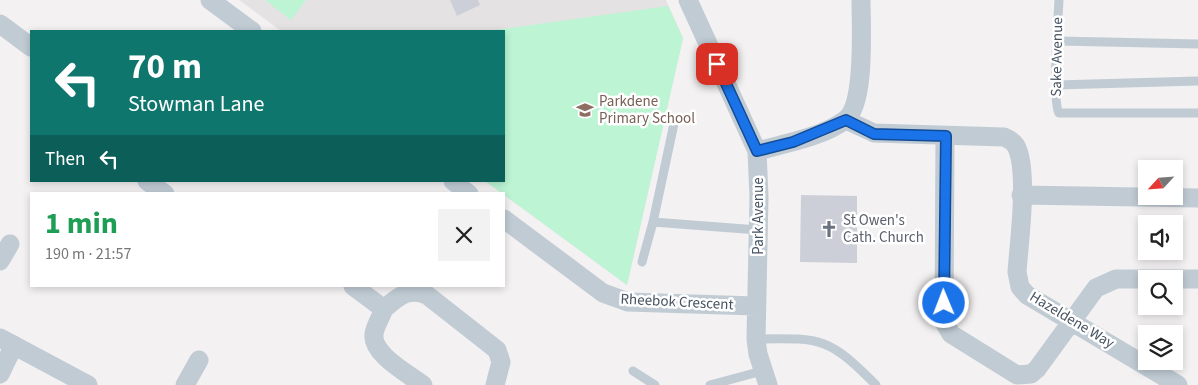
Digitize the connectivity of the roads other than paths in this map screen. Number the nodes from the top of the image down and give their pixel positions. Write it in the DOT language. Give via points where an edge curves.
graph roads {
  1 [pos="210,0"];
  2 [pos="688,0"];
  3 [pos="861,0"];
  4 [pos="1059,0"];
  5 [pos="0,24"];
  6 [pos="251,30"];
  7 [pos="1058,41"];
  8 [pos="1198,44"];
  9 [pos="30,46"];
  10 [pos="1198,81"];
  11 [pos="1056,85"];
  12 [pos="1198,113"];
  13 [pos="675,119"];
  14 [pos="846,120"];
  15 [pos="946,136"];
  16 [pos="757,151"];
  17 [pos="148,182"];
  18 [pos="454,182"];
  19 [pos="162,192"];
  20 [pos="467,192"];
  21 [pos="1021,194"];
  22 [pos="1198,198"];
  23 [pos="505,220"];
  24 [pos="653,222"];
  25 [pos="758,230"];
  26 [pos="10,244"];
  27 [pos="0,261"];
  28 [pos="642,262"];
  29 [pos="1198,278"];
  30 [pos="354,287"];
  31 [pos="756,306"];
  32 [pos="384,310"];
  33 [pos="1073,321"];
  34 [pos="756,338"];
  35 [pos="7,341"];
  36 [pos="199,360"];
  37 [pos="633,371"];
  38 [pos="0,374"];
  39 [pos="765,378"];
  40 [pos="88,385"];
  41 [pos="185,385"];
  42 [pos="423,385"];
  43 [pos="496,385"];
  44 [pos="655,385"];
  45 [pos="710,385"];
  46 [pos="876,385"];
  47 [pos="1178,385"];
  1 -- 6 [label="street"];
  2 -- 16 [label="street, Park Avenue"];
  3 -- 14 [label="street" via="860,83"];
  4 -- 7 [label="lane, Sake Avenue"];
  5 -- 9 [label="street"];
  7 -- 8 [label="lane"];
  7 -- 11 [label="lane, Sake Avenue"];
  10 -- 11 [label="lane"];
  11 -- 12 [label="lane, Sake Avenue" via="1059,113"];
  13 -- 24 [label="lane"];
  14 -- 15 [label="street" via="874,134"];
  14 -- 16 [label="street" via="800,139"];
  15 -- 21 [label="street, Hazeldene Way" via="1004,137 1012,141 1017,148 1021,170"];
  15 -- 33 [label="street" via="943,284 946,329 1016,375 1024,376 1037,369"];
  16 -- 25 [label="street, Park Avenue"];
  17 -- 19 [label="street"];
  18 -- 20 [label="street"];
  21 -- 22 [label="street"];
  21 -- 33 [label="street, Hazeldene Way" via="1017,272 1020,287 1026,294"];
  23 -- 31 [label="street, Rheebok Crescent" via="614,299"];
  24 -- 25 [label="lane"];
  24 -- 28 [label="lane"];
  25 -- 31 [label="street, Park Avenue"];
  26 -- 27 [label="street"];
  29 -- 33 [label="street" via="1116,278 1103,282"];
  30 -- 32 [label="street"];
  31 -- 34 [label="street, Park Avenue"];
  32 -- 42 [label="street" via="374,333 376,347"];
  32 -- 43 [label="street" via="400,295 418,291 427,295 497,350 501,362"];
  33 -- 47 [label="street, Hazeldene Way"];
  34 -- 39 [label="street, Park Avenue"];
  34 -- 46 [label="lane" via="809,338 828,344 845,354"];
  35 -- 38 [label="street"];
  35 -- 40 [label="street"];
  36 -- 41 [label="street"];
  37 -- 44 [label="lane"];
  39 -- 45 [label="lane"];
}
